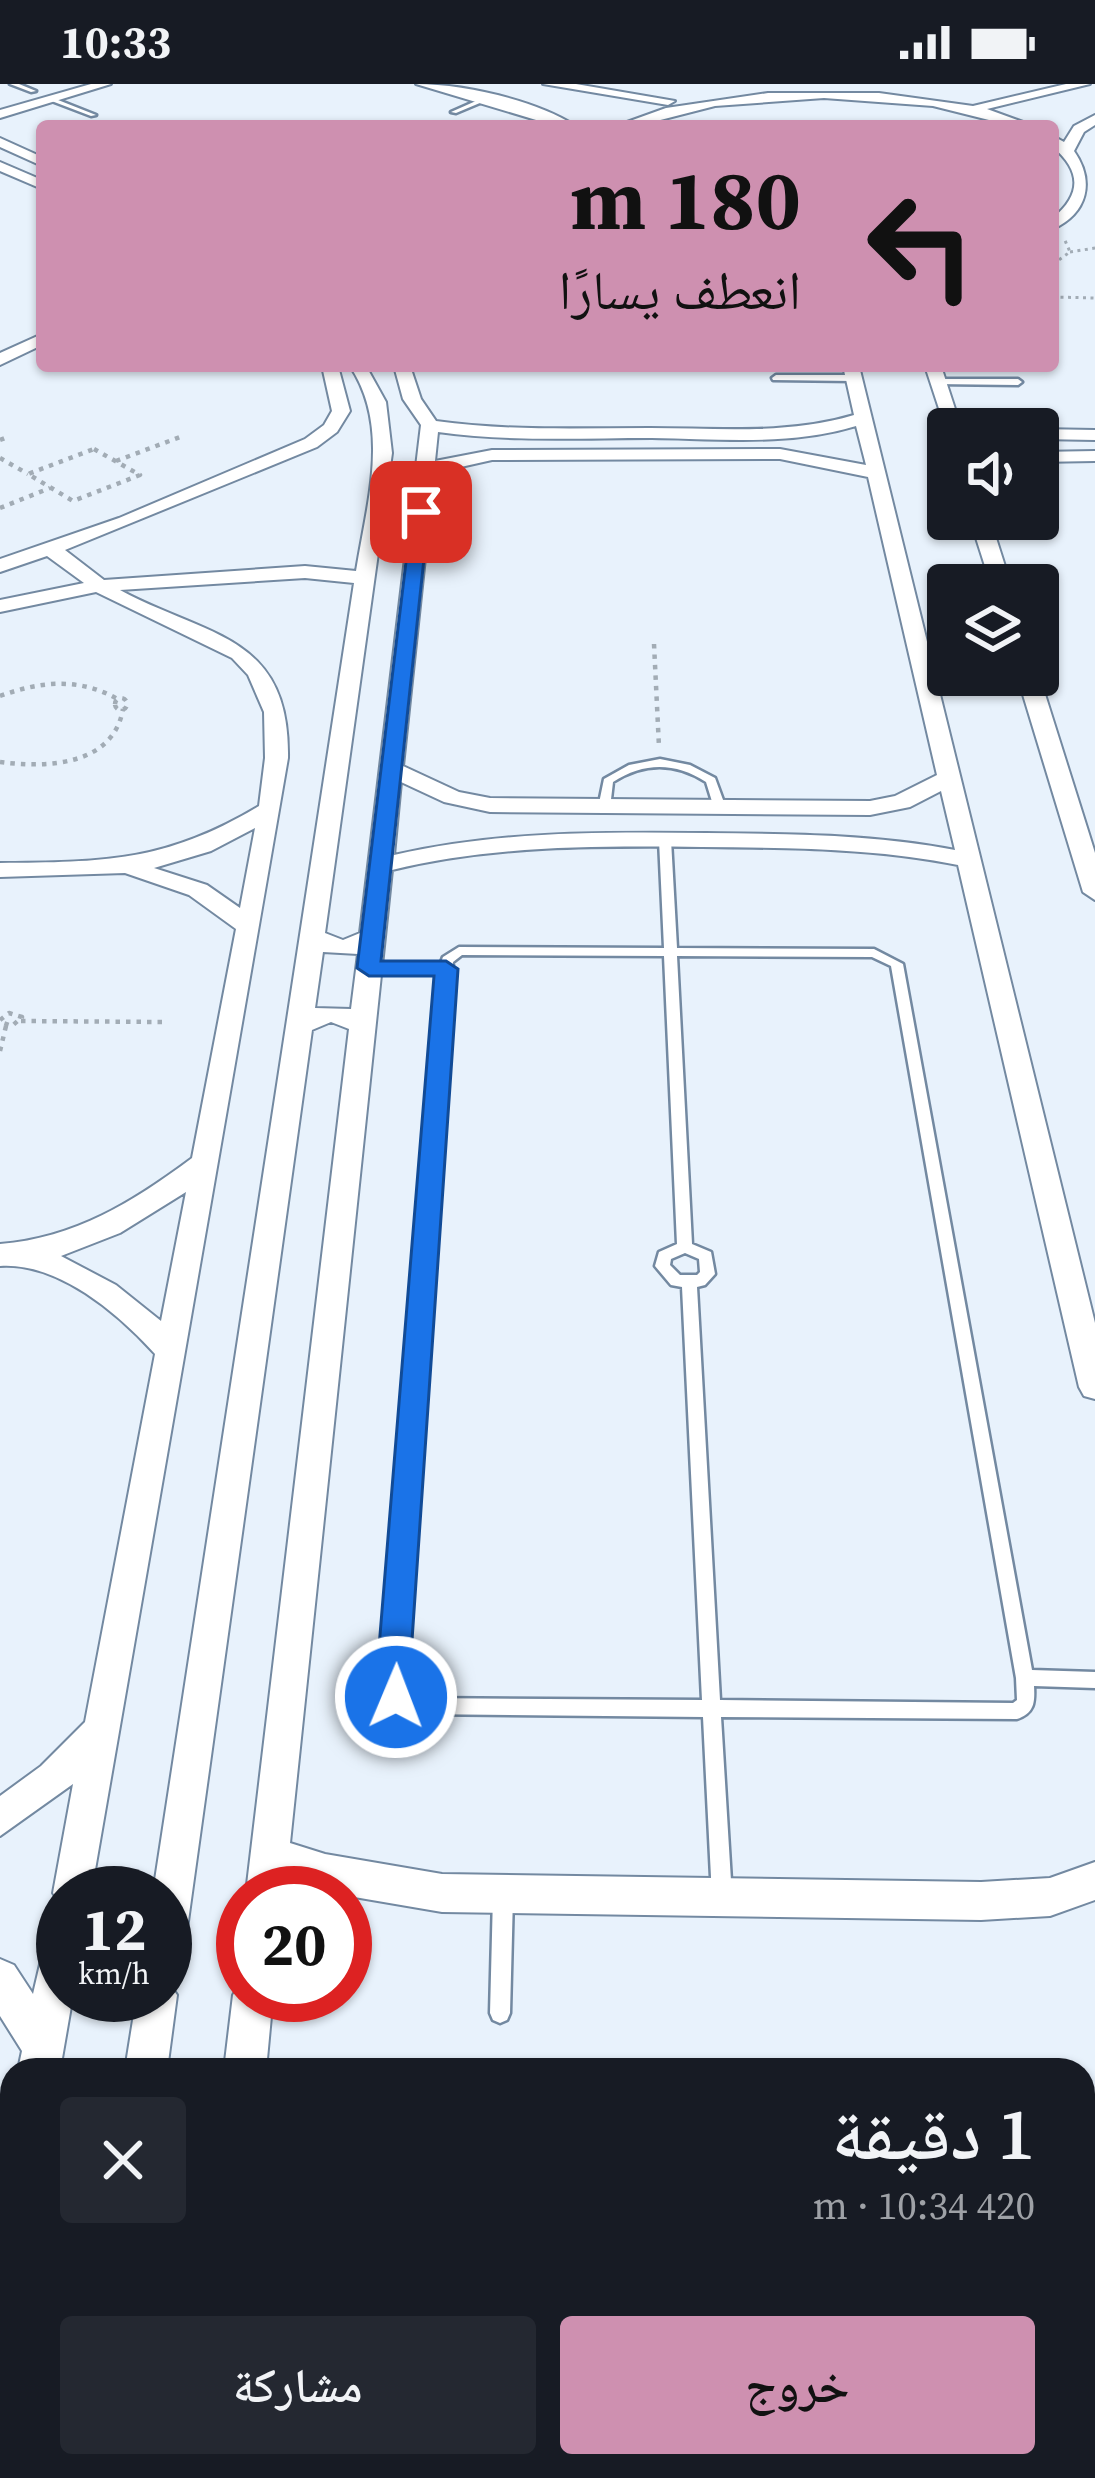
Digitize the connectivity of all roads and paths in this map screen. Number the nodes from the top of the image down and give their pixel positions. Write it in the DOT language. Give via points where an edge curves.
graph roads {
  1 [pos="13,84"];
  2 [pos="61,84"];
  3 [pos="105,84"];
  4 [pos="422,84"];
  5 [pos="549,84"];
  6 [pos="1084,84"];
  7 [pos="33,92"];
  8 [pos="51,99"];
  9 [pos="485,99"];
  10 [pos="0,100"];
  11 [pos="686,102"];
  12 [pos="975,108"];
  13 [pos="454,112"];
  14 [pos="0,114"];
  15 [pos="93,115"];
  16 [pos="1095,119"];
  17 [pos="550,120"];
  18 [pos="639,120"];
  19 [pos="1010,120"];
  20 [pos="0,142"];
  21 [pos="1060,145"];
  22 [pos="36,159"];
  23 [pos="0,166"];
  24 [pos="0,182"];
  25 [pos="36,185"];
  26 [pos="36,187"];
  27 [pos="1059,219"];
  28 [pos="1095,248"];
  29 [pos="1070,252"];
  30 [pos="1059,297"];
  31 [pos="1095,298"];
  32 [pos="36,342"];
  33 [pos="0,360"];
  34 [pos="331,372"];
  35 [pos="362,372"];
  36 [pos="404,372"];
  37 [pos="853,372"];
  38 [pos="936,374"];
  39 [pos="776,378"];
  40 [pos="1018,382"];
  41 [pos="946,408"];
  42 [pos="864,418"];
  43 [pos="430,424"];
  44 [pos="1059,434"];
  45 [pos="1095,434"];
  46 [pos="180,437"];
  47 [pos="1095,456"];
  48 [pos="1059,457"];
  49 [pos="0,458"];
  50 [pos="116,461"];
  51 [pos="425,469"];
  52 [pos="877,473"];
  53 [pos="28,474"];
  54 [pos="50,488"];
  55 [pos="0,508"];
  56 [pos="51,550"];
  57 [pos="350,550"];
  58 [pos="0,566"];
  59 [pos="90,577"];
  60 [pos="365,578"];
  61 [pos="0,606"];
  62 [pos="654,644"];
  63 [pos="0,696"];
  64 [pos="1034,696"];
  65 [pos="0,762"];
  66 [pos="660,763"];
  67 [pos="392,770"];
  68 [pos="950,778"];
  69 [pos="1062,785"];
  70 [pos="1095,796"];
  71 [pos="604,808"];
  72 [pos="720,808"];
  73 [pos="270,809"];
  74 [pos="665,840"];
  75 [pos="970,860"];
  76 [pos="1091,864"];
  77 [pos="381,865"];
  78 [pos="130,869"];
  79 [pos="0,870"];
  80 [pos="1095,892"];
  81 [pos="249,927"];
  82 [pos="314,936"];
  83 [pos="373,936"];
  84 [pos="670,952"];
  85 [pos="369,968"];
  86 [pos="446,969"];
  87 [pos="2,1018"];
  88 [pos="21,1021"];
  89 [pos="164,1022"];
  90 [pos="300,1026"];
  91 [pos="362,1026"];
  92 [pos="0,1051"];
  93 [pos="206,1162"];
  94 [pos="685,1247"];
  95 [pos="14,1255"];
  96 [pos="689,1283"];
  97 [pos="171,1351"];
  98 [pos="1095,1387"];
  99 [pos="1025,1678"];
  100 [pos="1095,1680"];
  101 [pos="712,1710"];
  102 [pos="101,1731"];
  103 [pos="0,1818"];
  104 [pos="77,1866"];
  105 [pos="176,1866"];
  106 [pos="268,1866"];
  107 [pos="1095,1881"];
  108 [pos="372,1885"];
  109 [pos="503,1893"];
  110 [pos="722,1897"];
  111 [pos="0,1979"];
  112 [pos="500,2013"];
  113 [pos="48,2022"];
  114 [pos="154,2022"];
  115 [pos="250,2022"];
  116 [pos="41,2058"];
  117 [pos="148,2058"];
  118 [pos="245,2058"];
  1 -- 7 [label="lane"];
  2 -- 7 [label="street"];
  3 -- 8 [label="street"];
  4 -- 9 [label="street"];
  5 -- 11 [label="street"];
  6 -- 12 [label="street"];
  7 -- 10 [label="street"];
  8 -- 14 [label="street"];
  8 -- 15 [label="lane"];
  9 -- 13 [label="lane"];
  9 -- 17 [label="street"];
  11 -- 12 [label="street" via="828,88"];
  11 -- 18 [label="street"];
  12 -- 19 [label="street"];
  16 -- 21 [label="street"];
  20 -- 22 [label="street"];
  21 -- 27 [label="street" via="1085,181"];
  23 -- 25 [label="street"];
  24 -- 26 [label="street"];
  28 -- 29 [label="path"];
  30 -- 31 [label="path"];
  32 -- 33 [label="street"];
  34 -- 56 [label="street" via="341,411 311,443"];
  35 -- 57 [label="street" via="386,426"];
  36 -- 43 [label="street"];
  37 -- 39 [label="lane"];
  37 -- 42 [label="street"];
  38 -- 40 [label="lane"];
  38 -- 41 [label="street"];
  42 -- 43 [label="street" via="776,433 503,433"];
  42 -- 52 [label="street"];
  43 -- 51 [label="street"];
  44 -- 45 [label="street"];
  46 -- 50 [label="path"];
  47 -- 48 [label="street"];
  49 -- 53 [label="path"];
  50 -- 53 [label="path" via="94,449"];
  50 -- 54 [label="path" via="140,475 73,501"];
  51 -- 52 [label="street" via="492,455 780,454"];
  51 -- 67 [label="street"];
  52 -- 68 [label="street"];
  53 -- 54 [label="path"];
  54 -- 55 [label="path"];
  56 -- 58 [label="street"];
  56 -- 59 [label="street"];
  57 -- 59 [label="street"];
  57 -- 60 [label="street"];
  59 -- 60 [label="street"];
  59 -- 61 [label="street"];
  59 -- 73 [label="street" via="219,640 270,690 280,721"];
  60 -- 82 [label="street"];
  62 -- 66 [label="path"];
  63 -- 65 [label="path" via="74,683 119,700 112,707 123,709 112,738 86,754 51,764"];
  64 -- 69 [label="street"];
  66 -- 71 [label="lane" via="608,781"];
  66 -- 72 [label="lane" via="711,781"];
  67 -- 71 [label="street" via="490,805"];
  67 -- 77 [label="street"];
  68 -- 72 [label="street" via="870,808"];
  68 -- 75 [label="street"];
  69 -- 70 [label="street"];
  69 -- 76 [label="street"];
  71 -- 72 [label="street"];
  73 -- 78 [label="street" via="208,845"];
  73 -- 81 [label="street"];
  74 -- 75 [label="street" via="874,843"];
  74 -- 77 [label="street" via="507,840"];
  74 -- 84 [label="lane"];
  75 -- 98 [label="street"];
  76 -- 80 [label="street"];
  77 -- 83 [label="street"];
  78 -- 79 [label="street"];
  78 -- 81 [label="street" via="198,890"];
  81 -- 93 [label="street"];
  82 -- 83 [label="street" via="334,948"];
  82 -- 90 [label="street"];
  83 -- 85 [label="street"];
  84 -- 86 [label="lane" via="459,951"];
  84 -- 94 [label="lane"];
  84 -- 99 [label="lane" via="874,953 896,964"];
  85 -- 86 [label="lane"];
  85 -- 91 [label="street"];
  86 -- 101 [label="lane" via="396,1697 418,1706"];
  87 -- 88 [label="path"];
  87 -- 88 [label="path" via="15,1012"];
  87 -- 92 [label="path"];
  88 -- 89 [label="path"];
  90 -- 91 [label="street" via="340,1013"];
  90 -- 105 [label="street"];
  91 -- 106 [label="street"];
  93 -- 95 [label="street" via="127,1216"];
  93 -- 97 [label="street"];
  94 -- 96 [label="lane" via="710,1265"];
  94 -- 96 [label="lane" via="664,1256 662,1266 676,1282"];
  95 -- 97 [label="street" via="71,1270 110,1292"];
  96 -- 101 [label="lane"];
  97 -- 102 [label="street"];
  99 -- 100 [label="lane"];
  99 -- 101 [label="lane" via="1026,1703 1002,1714"];
  101 -- 110 [label="lane"];
  102 -- 103 [label="street"];
  102 -- 104 [label="street"];
  107 -- 110 [label="street" via="1049,1897 981,1901"];
  108 -- 109 [label="street"];
  109 -- 110 [label="street"];
  109 -- 112 [label="lane"];
  111 -- 116 [label="street"];
  113 -- 116 [label="street"];
  114 -- 117 [label="street"];
  115 -- 118 [label="street"];
}
